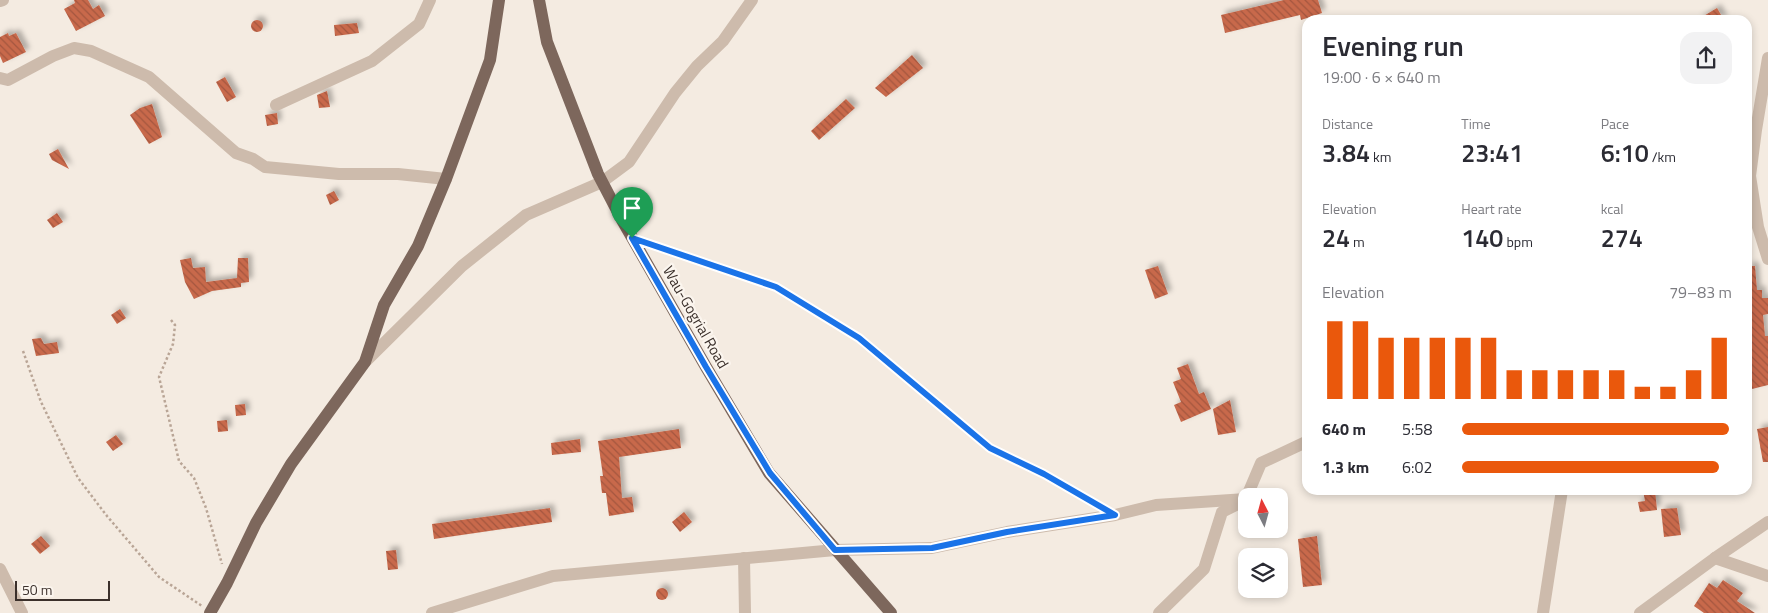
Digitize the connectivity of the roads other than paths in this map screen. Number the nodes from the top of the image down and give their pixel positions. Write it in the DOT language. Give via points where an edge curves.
graph roads {
  1 [pos="430,0"];
  2 [pos="499,0"];
  3 [pos="539,0"];
  4 [pos="752,0"];
  5 [pos="1768,58"];
  6 [pos="0,78"];
  7 [pos="276,104"];
  8 [pos="1752,161"];
  9 [pos="446,179"];
  10 [pos="602,182"];
  11 [pos="1752,189"];
  12 [pos="1768,258"];
  13 [pos="365,362"];
  14 [pos="1302,444"];
  15 [pos="1251,488"];
  16 [pos="1561,495"];
  17 [pos="1238,499"];
  18 [pos="1238,503"];
  19 [pos="1768,522"];
  20 [pos="835,550"];
  21 [pos="744,558"];
  22 [pos="1715,558"];
  23 [pos="0,568"];
  24 [pos="1768,576"];
  25 [pos="22,613"];
  26 [pos="210,613"];
  27 [pos="432,613"];
  28 [pos="745,613"];
  29 [pos="891,613"];
  30 [pos="1159,613"];
  31 [pos="1543,613"];
  32 [pos="1640,613"];
  1 -- 7 [label="street" via="419,24 372,61"];
  2 -- 9 [label="main road" via="490,60"];
  3 -- 10 [label="main road, Wau-Gogrial Road" via="547,42"];
  4 -- 10 [label="street" via="723,41 675,93 629,162"];
  5 -- 8 [label="street"];
  6 -- 9 [label="street" via="8,80 74,48 91,51 149,77 236,153 265,167"];
  9 -- 13 [label="main road" via="418,246 384,305"];
  10 -- 13 [label="street" via="526,215 462,266"];
  10 -- 20 [label="main road, Wau-Gogrial Road" via="770,473"];
  11 -- 12 [label="street" via="1758,227"];
  13 -- 26 [label="main road" via="291,464 256,523"];
  14 -- 15 [label="street" via="1261,462"];
  16 -- 31 [label="street"];
  17 -- 20 [label="street" via="1156,505 932,548"];
  18 -- 30 [label="street" via="1222,512 1204,569"];
  19 -- 22 [label="street"];
  20 -- 21 [label="street"];
  20 -- 29 [label="main road, Wau-Gogrial Road"];
  21 -- 27 [label="street" via="554,576"];
  21 -- 28 [label="street"];
  22 -- 24 [label="street"];
  22 -- 32 [label="street"];
  23 -- 25 [label="street"];
}
